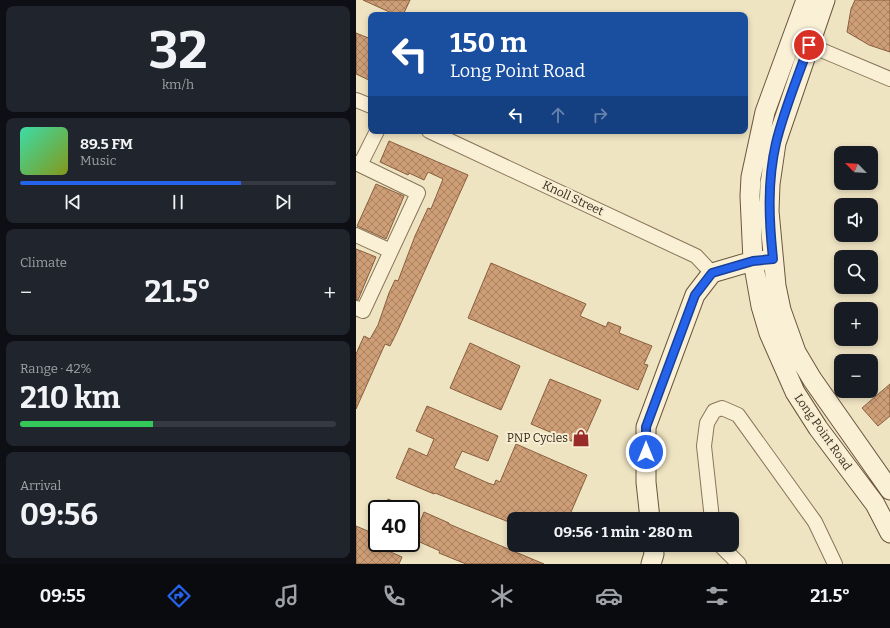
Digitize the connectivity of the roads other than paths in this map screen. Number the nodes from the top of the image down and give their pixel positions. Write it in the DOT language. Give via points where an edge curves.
graph roads {
  1 [pos="806,0"];
  2 [pos="825,0"];
  3 [pos="800,42"];
  4 [pos="890,79"];
  5 [pos="356,100"];
  6 [pos="368,105"];
  7 [pos="374,134"];
  8 [pos="435,134"];
  9 [pos="358,164"];
  10 [pos="356,235"];
  11 [pos="391,251"];
  12 [pos="773,259"];
  13 [pos="753,261"];
  14 [pos="712,273"];
  15 [pos="360,309"];
  16 [pos="890,490"];
  17 [pos="649,512"];
  18 [pos="711,512"];
  19 [pos="890,533"];
  20 [pos="654,552"];
  21 [pos="727,552"];
  22 [pos="651,564"];
  23 [pos="739,564"];
  24 [pos="835,564"];
  1 -- 3 [label="main road, Long Point Road"];
  2 -- 3 [label="main road, Long Point Road"];
  3 -- 4 [label="street"];
  3 -- 12 [label="main road, Long Point Road" via="776,143 770,184"];
  3 -- 13 [label="main road, Long Point Road" via="765,112 751,176"];
  5 -- 6 [label="street"];
  7 -- 9 [label="street"];
  8 -- 14 [label="street, Knoll Street" via="696,256"];
  9 -- 11 [label="street" via="418,193"];
  10 -- 11 [label="street"];
  11 -- 15 [label="street"];
  12 -- 13 [label="main road"];
  12 -- 16 [label="main road, Long Point Road" via="781,310 796,352"];
  13 -- 14 [label="main road"];
  13 -- 19 [label="main road, Long Point Road" via="769,333 795,392 818,428 875,504"];
  14 -- 17 [label="main road" via="695,295 646,427 646,482"];
  18 -- 24 [label="street" via="704,446 707,423 714,411 722,408 738,415 743,421 815,522"];
  20 -- 22 [label="main road"];
  21 -- 23 [label="street"];
}
